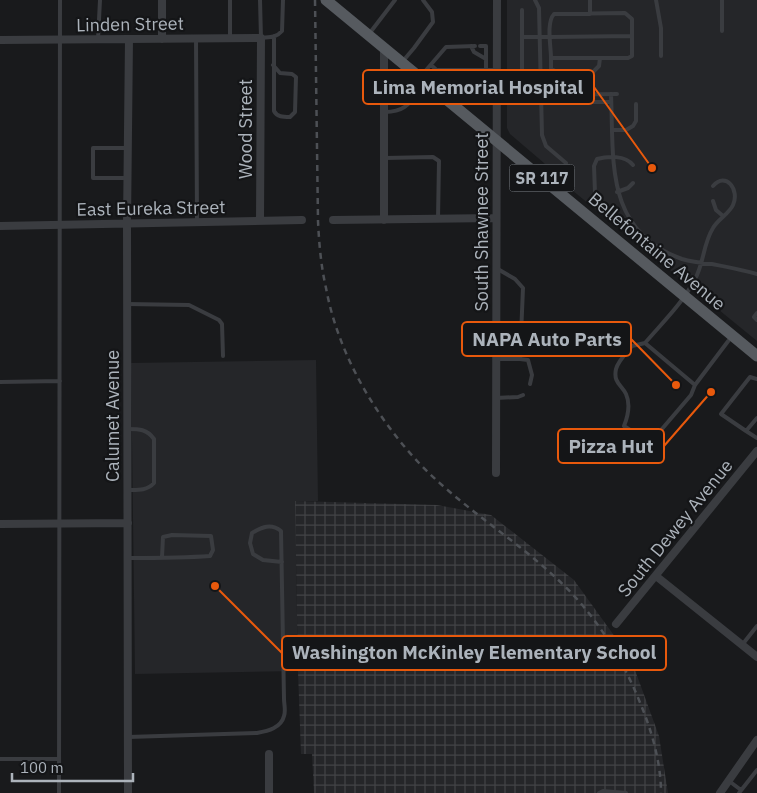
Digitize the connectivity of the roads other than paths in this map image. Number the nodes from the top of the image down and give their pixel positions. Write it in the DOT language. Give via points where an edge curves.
graph roads {
  1 [pos="60,0"];
  2 [pos="100,0"];
  3 [pos="162,0"];
  4 [pos="230,0"];
  5 [pos="260,0"];
  6 [pos="283,0"];
  7 [pos="326,0"];
  8 [pos="395,0"];
  9 [pos="423,0"];
  10 [pos="497,0"];
  11 [pos="534,0"];
  12 [pos="590,0"];
  13 [pos="656,0"];
  14 [pos="722,0"];
  15 [pos="522,10"];
  16 [pos="590,14"];
  17 [pos="722,31"];
  18 [pos="368,35"];
  19 [pos="274,36"];
  20 [pos="632,36"];
  21 [pos="522,37"];
  22 [pos="539,37"];
  23 [pos="550,37"];
  24 [pos="196,38"];
  25 [pos="230,38"];
  26 [pos="260,38"];
  27 [pos="98,39"];
  28 [pos="129,39"];
  29 [pos="162,39"];
  30 [pos="0,40"];
  31 [pos="60,40"];
  32 [pos="480,46"];
  33 [pos="384,48"];
  34 [pos="661,56"];
  35 [pos="551,58"];
  36 [pos="600,58"];
  37 [pos="486,59"];
  38 [pos="402,62"];
  39 [pos="273,65"];
  40 [pos="431,65"];
  41 [pos="438,70"];
  42 [pos="486,70"];
  43 [pos="496,70"];
  44 [pos="423,80"];
  45 [pos="522,90"];
  46 [pos="611,94"];
  47 [pos="617,94"];
  48 [pos="541,95"];
  49 [pos="541,102"];
  50 [pos="611,102"];
  51 [pos="636,104"];
  52 [pos="385,112"];
  53 [pos="612,130"];
  54 [pos="496,140"];
  55 [pos="128,148"];
  56 [pos="385,158"];
  57 [pos="612,158"];
  58 [pos="566,162"];
  59 [pos="633,165"];
  60 [pos="128,178"];
  61 [pos="633,183"];
  62 [pos="713,186"];
  63 [pos="617,192"];
  64 [pos="595,194"];
  65 [pos="713,201"];
  66 [pos="723,216"];
  67 [pos="496,218"];
  68 [pos="438,219"];
  69 [pos="302,220"];
  70 [pos="333,220"];
  71 [pos="384,220"];
  72 [pos="260,221"];
  73 [pos="197,222"];
  74 [pos="127,223"];
  75 [pos="60,225"];
  76 [pos="0,226"];
  77 [pos="701,263"];
  78 [pos="496,268"];
  79 [pos="757,274"];
  80 [pos="684,296"];
  81 [pos="127,304"];
  82 [pos="757,313"];
  83 [pos="757,320"];
  84 [pos="732,336"];
  85 [pos="645,343"];
  86 [pos="223,356"];
  87 [pos="757,356"];
  88 [pos="520,359"];
  89 [pos="496,360"];
  90 [pos="757,378"];
  91 [pos="60,381"];
  92 [pos="0,382"];
  93 [pos="530,384"];
  94 [pos="695,384"];
  95 [pos="523,394"];
  96 [pos="496,398"];
  97 [pos="757,418"];
  98 [pos="128,429"];
  99 [pos="746,431"];
  100 [pos="757,438"];
  101 [pos="757,451"];
  102 [pos="496,473"];
  103 [pos="128,490"];
  104 [pos="128,523"];
  105 [pos="0,524"];
  106 [pos="60,524"];
  107 [pos="128,558"];
  108 [pos="162,558"];
  109 [pos="282,562"];
  110 [pos="656,576"];
  111 [pos="616,624"];
  112 [pos="757,626"];
  113 [pos="742,645"];
  114 [pos="757,657"];
  115 [pos="128,737"];
  116 [pos="756,742"];
  117 [pos="269,754"];
  118 [pos="0,758"];
  119 [pos="59,758"];
  120 [pos="757,770"];
  121 [pos="729,780"];
  122 [pos="740,792"];
  123 [pos="59,793"];
  124 [pos="128,793"];
  125 [pos="269,793"];
  126 [pos="599,793"];
  127 [pos="626,793"];
  128 [pos="720,793"];
  1 -- 31 [label="lane"];
  2 -- 27 [label="lane"];
  3 -- 29 [label="street"];
  4 -- 25 [label="lane"];
  5 -- 26 [label="lane"];
  6 -- 19 [label="lane" via="282,31"];
  7 -- 18 [label="main road, Bellefontaine Avenue / SR 117"];
  8 -- 18 [label="lane"];
  9 -- 38 [label="lane" via="432,12 433,22"];
  10 -- 43 [label="street, South Shawnee Street"];
  11 -- 22 [label="lane" via="538,8"];
  12 -- 16 [label="lane"];
  13 -- 34 [label="lane"];
  14 -- 17 [label="lane"];
  15 -- 21 [label="lane"];
  16 -- 20 [label="lane" via="625,13 632,18"];
  16 -- 23 [label="lane" via="554,14 550,20"];
  18 -- 33 [label="main road, Bellefontaine Avenue / SR 117"];
  19 -- 26 [label="lane"];
  19 -- 39 [label="lane"];
  20 -- 23 [label="lane"];
  20 -- 36 [label="lane" via="632,56"];
  21 -- 22 [label="lane"];
  21 -- 45 [label="lane"];
  22 -- 23 [label="lane"];
  22 -- 48 [label="lane"];
  23 -- 35 [label="lane"];
  24 -- 25 [label="street, Linden Street"];
  24 -- 29 [label="street, Linden Street"];
  24 -- 73 [label="lane"];
  25 -- 26 [label="street, Linden Street"];
  26 -- 72 [label="street, Wood Street"];
  27 -- 28 [label="street, Linden Street"];
  27 -- 31 [label="street, Linden Street"];
  28 -- 29 [label="street, Linden Street"];
  28 -- 55 [label="street, Calumet Avenue"];
  30 -- 31 [label="street, Linden Street"];
  31 -- 75 [label="lane"];
  32 -- 37 [label="lane" via="486,46"];
  33 -- 38 [label="main road, Bellefontaine Avenue / SR 117"];
  33 -- 52 [label="street"];
  35 -- 36 [label="lane"];
  35 -- 36 [label="lane" via="552,69 560,73 593,72 600,66"];
  37 -- 40 [label="lane" via="474,52 473,46 446,47"];
  37 -- 42 [label="lane"];
  38 -- 44 [label="main road, Bellefontaine Avenue / SR 117"];
  39 -- 39 [label="lane" via="275,115 290,117 296,112 296,76 280,73"];
  40 -- 41 [label="lane"];
  40 -- 44 [label="lane"];
  41 -- 42 [label="lane"];
  41 -- 42 [label="lane" via="462,93 486,93"];
  42 -- 43 [label="lane"];
  43 -- 54 [label="street, South Shawnee Street"];
  44 -- 52 [label="lane" via="405,108"];
  44 -- 54 [label="main road, Bellefontaine Avenue / SR 117"];
  46 -- 47 [label="lane"];
  46 -- 48 [label="lane"];
  46 -- 50 [label="lane"];
  48 -- 49 [label="lane"];
  49 -- 50 [label="lane"];
  49 -- 58 [label="lane" via="543,141"];
  50 -- 53 [label="lane"];
  51 -- 53 [label="lane" via="633,126 626,130"];
  52 -- 56 [label="street"];
  53 -- 57 [label="lane"];
  54 -- 67 [label="street, South Shawnee Street"];
  54 -- 80 [label="main road, Bellefontaine Avenue / SR 117"];
  55 -- 60 [label="street, Calumet Avenue"];
  55 -- 60 [label="lane" via="93,148 93,178"];
  56 -- 68 [label="lane" via="433,156 439,161"];
  56 -- 71 [label="street"];
  57 -- 59 [label="lane" via="626,160"];
  57 -- 63 [label="lane"];
  57 -- 64 [label="lane" via="599,158 594,162"];
  60 -- 74 [label="street, Calumet Avenue"];
  61 -- 63 [label="lane"];
  62 -- 66 [label="lane" via="725,181 734,189 733,205"];
  63 -- 77 [label="lane" via="629,218 652,243 675,256"];
  65 -- 66 [label="lane"];
  66 -- 77 [label="lane" via="707,240"];
  67 -- 68 [label="street"];
  67 -- 78 [label="street, South Shawnee Street"];
  68 -- 71 [label="street"];
  69 -- 72 [label="street, East Eureka Street"];
  70 -- 71 [label="street"];
  72 -- 73 [label="street, East Eureka Street"];
  73 -- 74 [label="street, East Eureka Street"];
  74 -- 75 [label="street, East Eureka Street"];
  74 -- 81 [label="street, Calumet Avenue"];
  75 -- 76 [label="street, East Eureka Street"];
  75 -- 91 [label="lane"];
  77 -- 79 [label="lane"];
  77 -- 80 [label="lane"];
  78 -- 88 [label="lane" via="523,288"];
  78 -- 89 [label="street, South Shawnee Street"];
  80 -- 84 [label="main road, Bellefontaine Avenue / SR 117"];
  80 -- 85 [label="lane"];
  81 -- 86 [label="lane" via="189,305 219,320 222,324"];
  81 -- 98 [label="street, Calumet Avenue"];
  82 -- 83 [label="lane" via="754,317"];
  84 -- 87 [label="main road, Bellefontaine Avenue / SR 117"];
  84 -- 94 [label="lane"];
  85 -- 94 [label="lane"];
  85 -- 94 [label="lane" via="632,346 616,370 617,384 626,393 629,404 624,426 650,443 691,396"];
  88 -- 89 [label="lane"];
  88 -- 93 [label="lane" via="528,360 532,375"];
  89 -- 96 [label="street, South Shawnee Street"];
  90 -- 99 [label="lane" via="750,377 721,414"];
  91 -- 92 [label="lane"];
  91 -- 106 [label="lane"];
  95 -- 96 [label="lane"];
  96 -- 102 [label="street, South Shawnee Street"];
  97 -- 99 [label="lane"];
  98 -- 103 [label="street, Calumet Avenue"];
  98 -- 103 [label="lane" via="140,429 154,439 154,483 143,490"];
  99 -- 100 [label="lane"];
  101 -- 110 [label="street, South Dewey Avenue"];
  103 -- 104 [label="street, Calumet Avenue"];
  104 -- 106 [label="street"];
  104 -- 107 [label="street, Calumet Avenue"];
  105 -- 106 [label="street"];
  106 -- 119 [label="lane"];
  107 -- 108 [label="lane"];
  107 -- 115 [label="street, Calumet Avenue"];
  108 -- 108 [label="lane" via="210,556 213,550 211,536 163,537"];
  109 -- 109 [label="lane" via="281,531 268,526 252,533 253,554 263,560"];
  109 -- 115 [label="lane" via="284,716 277,726 258,733"];
  110 -- 111 [label="street, South Dewey Avenue"];
  110 -- 113 [label="street"];
  112 -- 113 [label="lane"];
  113 -- 114 [label="street"];
  115 -- 124 [label="street, Calumet Avenue"];
  116 -- 121 [label="street"];
  117 -- 125 [label="street"];
  118 -- 119 [label="lane"];
  119 -- 123 [label="lane"];
  120 -- 122 [label="lane"];
  121 -- 122 [label="lane"];
  121 -- 128 [label="street"];
  126 -- 127 [label="lane"];
}
